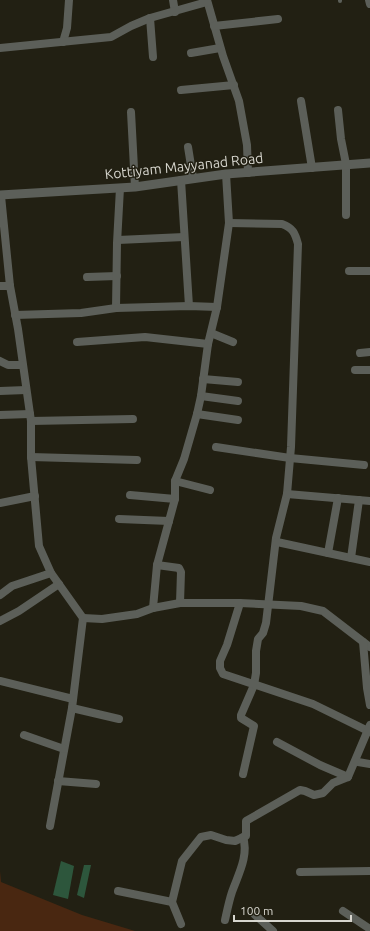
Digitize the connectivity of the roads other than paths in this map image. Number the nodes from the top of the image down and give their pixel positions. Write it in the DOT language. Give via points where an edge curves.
graph roads {
  1 [pos="69,0"];
  2 [pos="173,0"];
  3 [pos="369,0"];
  4 [pos="207,1"];
  5 [pos="370,4"];
  6 [pos="175,12"];
  7 [pos="150,18"];
  8 [pos="278,19"];
  9 [pos="214,26"];
  10 [pos="63,42"];
  11 [pos="0,48"];
  12 [pos="220,48"];
  13 [pos="191,53"];
  14 [pos="153,57"];
  15 [pos="234,85"];
  16 [pos="181,90"];
  17 [pos="301,101"];
  18 [pos="338,110"];
  19 [pos="131,112"];
  20 [pos="188,147"];
  21 [pos="370,163"];
  22 [pos="346,164"];
  23 [pos="312,168"];
  24 [pos="248,172"];
  25 [pos="226,174"];
  26 [pos="193,178"];
  27 [pos="181,180"];
  28 [pos="135,187"];
  29 [pos="120,188"];
  30 [pos="0,196"];
  31 [pos="346,215"];
  32 [pos="229,223"];
  33 [pos="184,237"];
  34 [pos="118,240"];
  35 [pos="370,270"];
  36 [pos="349,271"];
  37 [pos="117,276"];
  38 [pos="87,277"];
  39 [pos="0,286"];
  40 [pos="10,286"];
  41 [pos="189,306"];
  42 [pos="218,307"];
  43 [pos="116,308"];
  44 [pos="15,315"];
  45 [pos="211,333"];
  46 [pos="77,342"];
  47 [pos="233,342"];
  48 [pos="208,344"];
  49 [pos="370,352"];
  50 [pos="360,353"];
  51 [pos="0,361"];
  52 [pos="22,365"];
  53 [pos="355,370"];
  54 [pos="370,370"];
  55 [pos="203,379"];
  56 [pos="238,382"];
  57 [pos="26,390"];
  58 [pos="0,391"];
  59 [pos="201,396"];
  60 [pos="238,401"];
  61 [pos="197,414"];
  62 [pos="0,415"];
  63 [pos="31,417"];
  64 [pos="133,419"];
  65 [pos="238,420"];
  66 [pos="216,447"];
  67 [pos="31,457"];
  68 [pos="290,458"];
  69 [pos="137,460"];
  70 [pos="364,465"];
  71 [pos="175,481"];
  72 [pos="210,490"];
  73 [pos="287,494"];
  74 [pos="130,495"];
  75 [pos="35,496"];
  76 [pos="338,498"];
  77 [pos="176,499"];
  78 [pos="359,500"];
  79 [pos="370,501"];
  80 [pos="0,503"];
  81 [pos="119,519"];
  82 [pos="169,522"];
  83 [pos="276,542"];
  84 [pos="328,553"];
  85 [pos="351,558"];
  86 [pos="370,562"];
  87 [pos="157,566"];
  88 [pos="51,572"];
  89 [pos="59,584"];
  90 [pos="0,595"];
  91 [pos="180,603"];
  92 [pos="240,603"];
  93 [pos="268,604"];
  94 [pos="153,608"];
  95 [pos="84,618"];
  96 [pos="0,620"];
  97 [pos="367,644"];
  98 [pos="0,681"];
  99 [pos="254,685"];
  100 [pos="73,703"];
  101 [pos="370,705"];
  102 [pos="119,719"];
  103 [pos="369,729"];
  104 [pos="24,735"];
  105 [pos="277,742"];
  106 [pos="64,749"];
  107 [pos="358,762"];
  108 [pos="370,764"];
  109 [pos="243,774"];
  110 [pos="348,777"];
  111 [pos="58,781"];
  112 [pos="96,784"];
  113 [pos="50,826"];
  114 [pos="243,837"];
  115 [pos="370,871"];
  116 [pos="300,872"];
  117 [pos="118,891"];
  118 [pos="172,902"];
  119 [pos="343,912"];
  120 [pos="254,914"];
  121 [pos="225,920"];
  122 [pos="181,924"];
  123 [pos="370,929"];
  124 [pos="273,931"];
  1 -- 10 [label="street"];
  2 -- 6 [label="street"];
  3 -- 5 [label="street"];
  4 -- 6 [label="street"];
  4 -- 9 [label="street"];
  6 -- 7 [label="street"];
  7 -- 10 [label="street" via="111,38"];
  7 -- 14 [label="street"];
  8 -- 9 [label="street"];
  9 -- 12 [label="street"];
  10 -- 11 [label="street"];
  12 -- 13 [label="street"];
  12 -- 15 [label="street"];
  15 -- 16 [label="street"];
  15 -- 24 [label="street" via="244,124"];
  17 -- 23 [label="street"];
  18 -- 22 [label="street"];
  19 -- 28 [label="street"];
  20 -- 26 [label="street"];
  21 -- 22 [label="street, Kottiyam Mayyanad Road"];
  22 -- 23 [label="street, Kottiyam Mayyanad Road"];
  22 -- 31 [label="street"];
  23 -- 24 [label="street, Kottiyam Mayyanad Road"];
  24 -- 25 [label="street, Kottiyam Mayyanad Road"];
  25 -- 26 [label="street, Kottiyam Mayyanad Road"];
  25 -- 32 [label="street"];
  26 -- 27 [label="street, Kottiyam Mayyanad Road"];
  27 -- 28 [label="street, Kottiyam Mayyanad Road"];
  27 -- 33 [label="street"];
  28 -- 29 [label="street, Kottiyam Mayyanad Road"];
  29 -- 30 [label="street, Kottiyam Mayyanad Road"];
  29 -- 34 [label="street"];
  30 -- 40 [label="street"];
  32 -- 42 [label="street"];
  32 -- 68 [label="street" via="282,224 289,226 296,235 298,261"];
  33 -- 34 [label="street"];
  33 -- 41 [label="street"];
  34 -- 37 [label="street"];
  35 -- 36 [label="street"];
  37 -- 38 [label="street"];
  37 -- 43 [label="street"];
  39 -- 40 [label="street"];
  40 -- 44 [label="street"];
  41 -- 42 [label="street"];
  41 -- 43 [label="street"];
  42 -- 45 [label="street"];
  43 -- 44 [label="street" via="81,313"];
  44 -- 52 [label="street"];
  45 -- 47 [label="street"];
  45 -- 48 [label="street"];
  46 -- 48 [label="street" via="145,337"];
  48 -- 55 [label="street"];
  49 -- 50 [label="street"];
  51 -- 52 [label="street" via="8,365"];
  52 -- 57 [label="street"];
  53 -- 54 [label="street"];
  55 -- 56 [label="street"];
  55 -- 59 [label="street"];
  57 -- 58 [label="street"];
  57 -- 63 [label="street"];
  59 -- 60 [label="street"];
  59 -- 61 [label="street"];
  61 -- 65 [label="street"];
  61 -- 71 [label="street"];
  62 -- 63 [label="street"];
  63 -- 64 [label="street"];
  63 -- 67 [label="street"];
  66 -- 68 [label="street"];
  67 -- 69 [label="street"];
  67 -- 75 [label="street"];
  68 -- 70 [label="street"];
  68 -- 73 [label="street"];
  71 -- 72 [label="street"];
  71 -- 77 [label="street"];
  73 -- 76 [label="street"];
  73 -- 83 [label="street"];
  74 -- 77 [label="street"];
  75 -- 80 [label="street"];
  75 -- 88 [label="street" via="39,546"];
  76 -- 78 [label="street"];
  76 -- 84 [label="street"];
  77 -- 82 [label="street"];
  78 -- 79 [label="street"];
  78 -- 85 [label="street"];
  81 -- 82 [label="street"];
  82 -- 87 [label="street"];
  83 -- 84 [label="street"];
  83 -- 93 [label="street"];
  84 -- 85 [label="street"];
  85 -- 86 [label="street"];
  87 -- 91 [label="street" via="179,568"];
  87 -- 94 [label="street"];
  88 -- 89 [label="street"];
  88 -- 90 [label="street" via="12,586"];
  89 -- 95 [label="street"];
  89 -- 96 [label="street" via="19,611"];
  91 -- 92 [label="street"];
  91 -- 94 [label="street"];
  92 -- 93 [label="street"];
  92 -- 99 [label="street" via="220,661 220,668 223,674"];
  93 -- 97 [label="street" via="301,606 324,611"];
  93 -- 99 [label="street" via="266,623 258,639"];
  94 -- 95 [label="street" via="137,614 102,619"];
  95 -- 100 [label="street"];
  97 -- 101 [label="street" via="366,688"];
  98 -- 100 [label="street"];
  99 -- 103 [label="street" via="313,704"];
  99 -- 109 [label="street" via="241,715 241,718 254,726"];
  100 -- 102 [label="street"];
  100 -- 106 [label="street"];
  103 -- 110 [label="street"];
  104 -- 106 [label="street"];
  105 -- 110 [label="street"];
  106 -- 111 [label="street"];
  107 -- 108 [label="street"];
  110 -- 114 [label="street" via="333,783 323,793 314,795 300,790 246,821 246,836"];
  111 -- 112 [label="street"];
  111 -- 113 [label="street"];
  114 -- 118 [label="street" via="235,841 211,835 201,837 182,861"];
  114 -- 121 [label="street" via="245,847 241,870"];
  115 -- 116 [label="street"];
  117 -- 118 [label="street"];
  118 -- 122 [label="street"];
  119 -- 123 [label="street"];
  120 -- 124 [label="street"];
}
